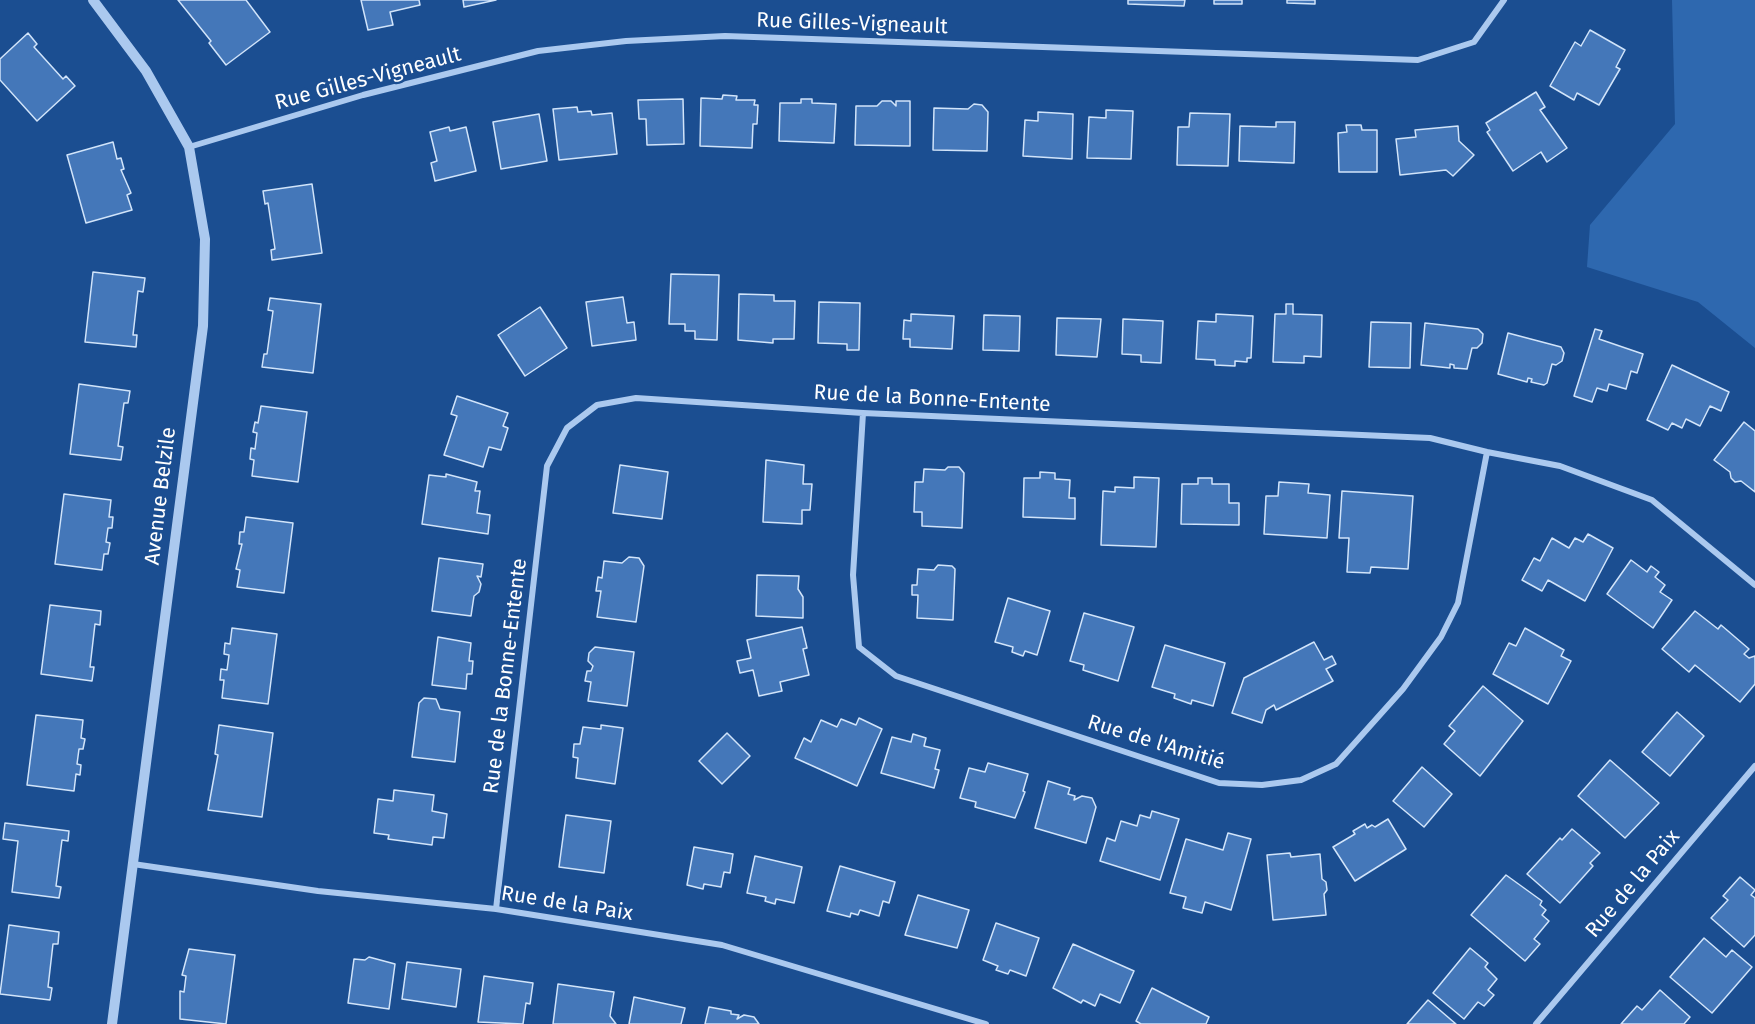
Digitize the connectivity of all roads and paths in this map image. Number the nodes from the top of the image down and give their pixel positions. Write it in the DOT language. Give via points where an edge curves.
graph roads {
  1 [pos="93,0"];
  2 [pos="1504,0"];
  3 [pos="189,147"];
  4 [pos="863,413"];
  5 [pos="1487,452"];
  6 [pos="1755,585"];
  7 [pos="1755,766"];
  8 [pos="133,864"];
  9 [pos="496,909"];
  10 [pos="112,1024"];
  11 [pos="986,1024"];
  12 [pos="1536,1024"];
  1 -- 3 [label="street, Avenue Belzile" via="146,71"];
  2 -- 3 [label="street, Rue Gilles-Vigneault" via="1474,42 1418,60 725,36 615,42 538,51 363,95"];
  3 -- 8 [label="street, Avenue Belzile" via="204,239 203,326"];
  4 -- 5 [label="street, Rue de la Bonne-Entente" via="1430,438"];
  4 -- 5 [label="street, Rue de l'Amitié" via="853,575 859,647 896,676 1219,783 1262,785 1300,780 1336,764 1403,689 1441,637 1458,603"];
  4 -- 9 [label="street, Rue de la Bonne-Entente" via="636,398 597,405 567,428 547,465"];
  5 -- 6 [label="street, Rue de la Bonne-Entente" via="1560,466 1652,500"];
  7 -- 12 [label="street, Rue de la Paix"];
  8 -- 9 [label="street, Rue de la Paix" via="318,891"];
  8 -- 10 [label="street, Avenue Belzile"];
  9 -- 11 [label="street, Rue de la Paix" via="722,945"];
}
